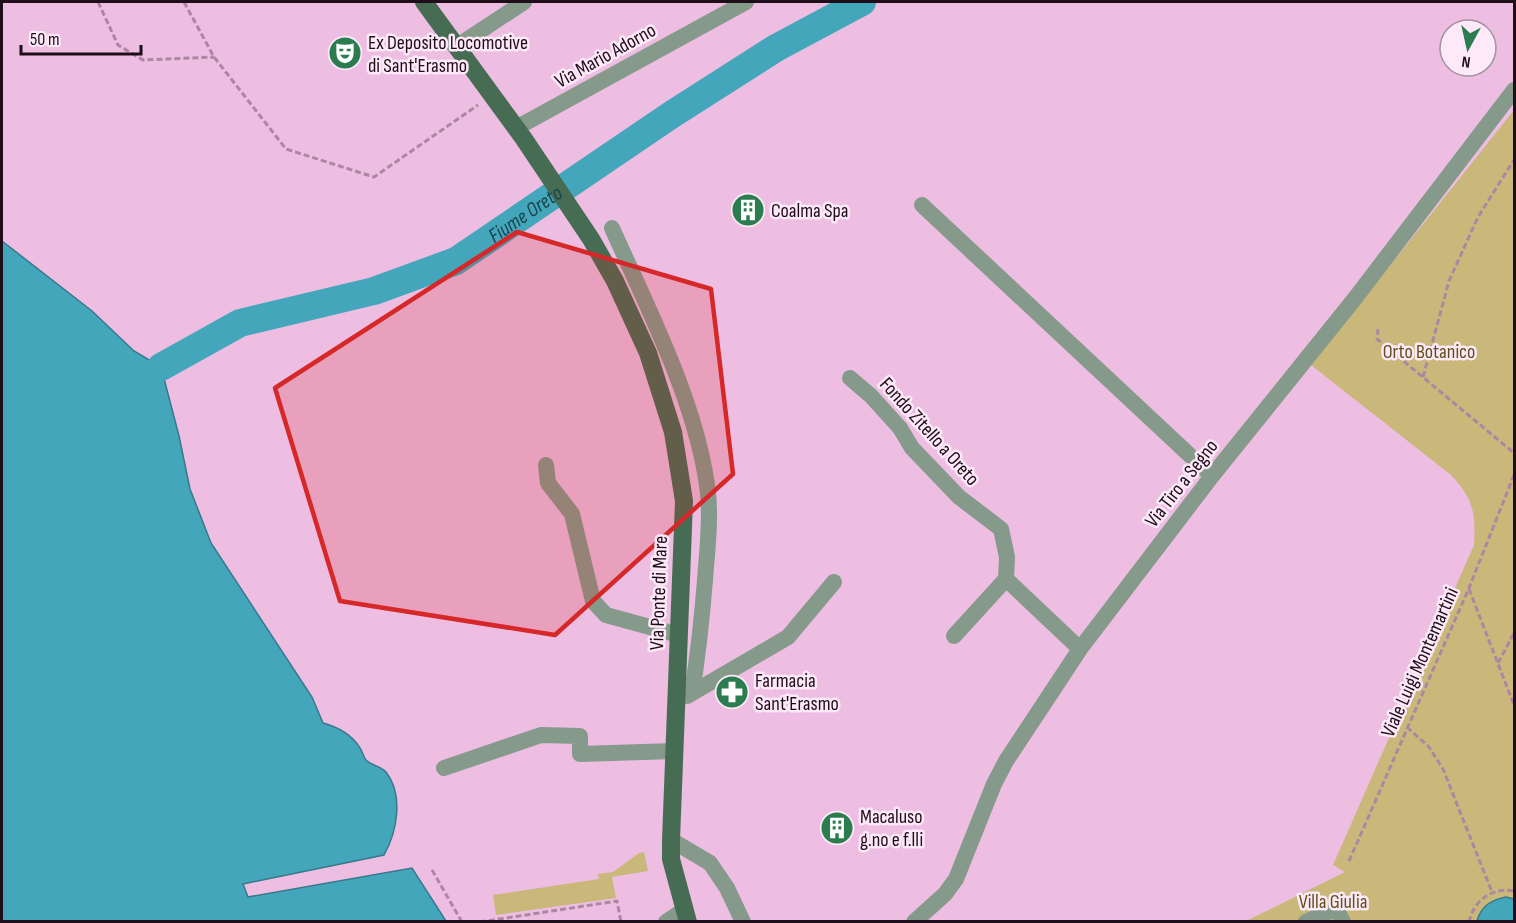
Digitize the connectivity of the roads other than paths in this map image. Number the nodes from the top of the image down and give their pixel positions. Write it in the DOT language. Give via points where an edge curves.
graph roads {
  1 [pos="424,2"];
  2 [pos="524,2"];
  3 [pos="746,2"];
  4 [pos="456,47"];
  5 [pos="1515,90"];
  6 [pos="520,134"];
  7 [pos="922,205"];
  8 [pos="612,228"];
  9 [pos="850,378"];
  10 [pos="546,465"];
  11 [pos="1212,476"];
  12 [pos="1006,579"];
  13 [pos="834,582"];
  14 [pos="679,635"];
  15 [pos="954,636"];
  16 [pos="1080,648"];
  17 [pos="684,698"];
  18 [pos="674,751"];
  19 [pos="444,768"];
  20 [pos="671,840"];
  21 [pos="687,915"];
  22 [pos="666,921"];
  23 [pos="743,921"];
  24 [pos="914,921"];
  25 [pos="1306,921"];
  26 [pos="1343,921"];
  1 -- 4 [label="main road, Via Ponte di Mare"];
  2 -- 4 [label="street"];
  3 -- 6 [label="street, Via Mario Adorno"];
  4 -- 6 [label="main road, Via Ponte di Mare"];
  5 -- 11 [label="street, Via Tiro a Segno"];
  6 -- 14 [label="main road, Via Ponte di Mare" via="591,239 648,353 673,432 684,501"];
  7 -- 11 [label="street"];
  8 -- 17 [label="street" via="682,392 697,435 708,494 708,548 699,650"];
  9 -- 12 [label="street, Fondo Zitello a Oreto" via="871,396 958,497 1000,529 1008,557"];
  10 -- 14 [label="street" via="548,483 572,514 593,601 606,615"];
  11 -- 16 [label="street, Via Tiro a Segno"];
  12 -- 15 [label="street"];
  12 -- 16 [label="street"];
  13 -- 17 [label="street" via="788,637"];
  14 -- 17 [label="main road, Via Ponte di Mare"];
  16 -- 24 [label="street, Via Tiro a Segno" via="998,776 956,879"];
  17 -- 18 [label="main road, Via Ponte di Mare"];
  18 -- 19 [label="street" via="580,754 580,736 541,735"];
  18 -- 20 [label="main road, Via Ponte di Mare"];
  20 -- 21 [label="main road, Via Ponte di Mare" via="671,859"];
  20 -- 23 [label="street" via="710,863"];
  21 -- 22 [label="street"];
  25 -- 26 [label="street" via="1336,908"];
}
